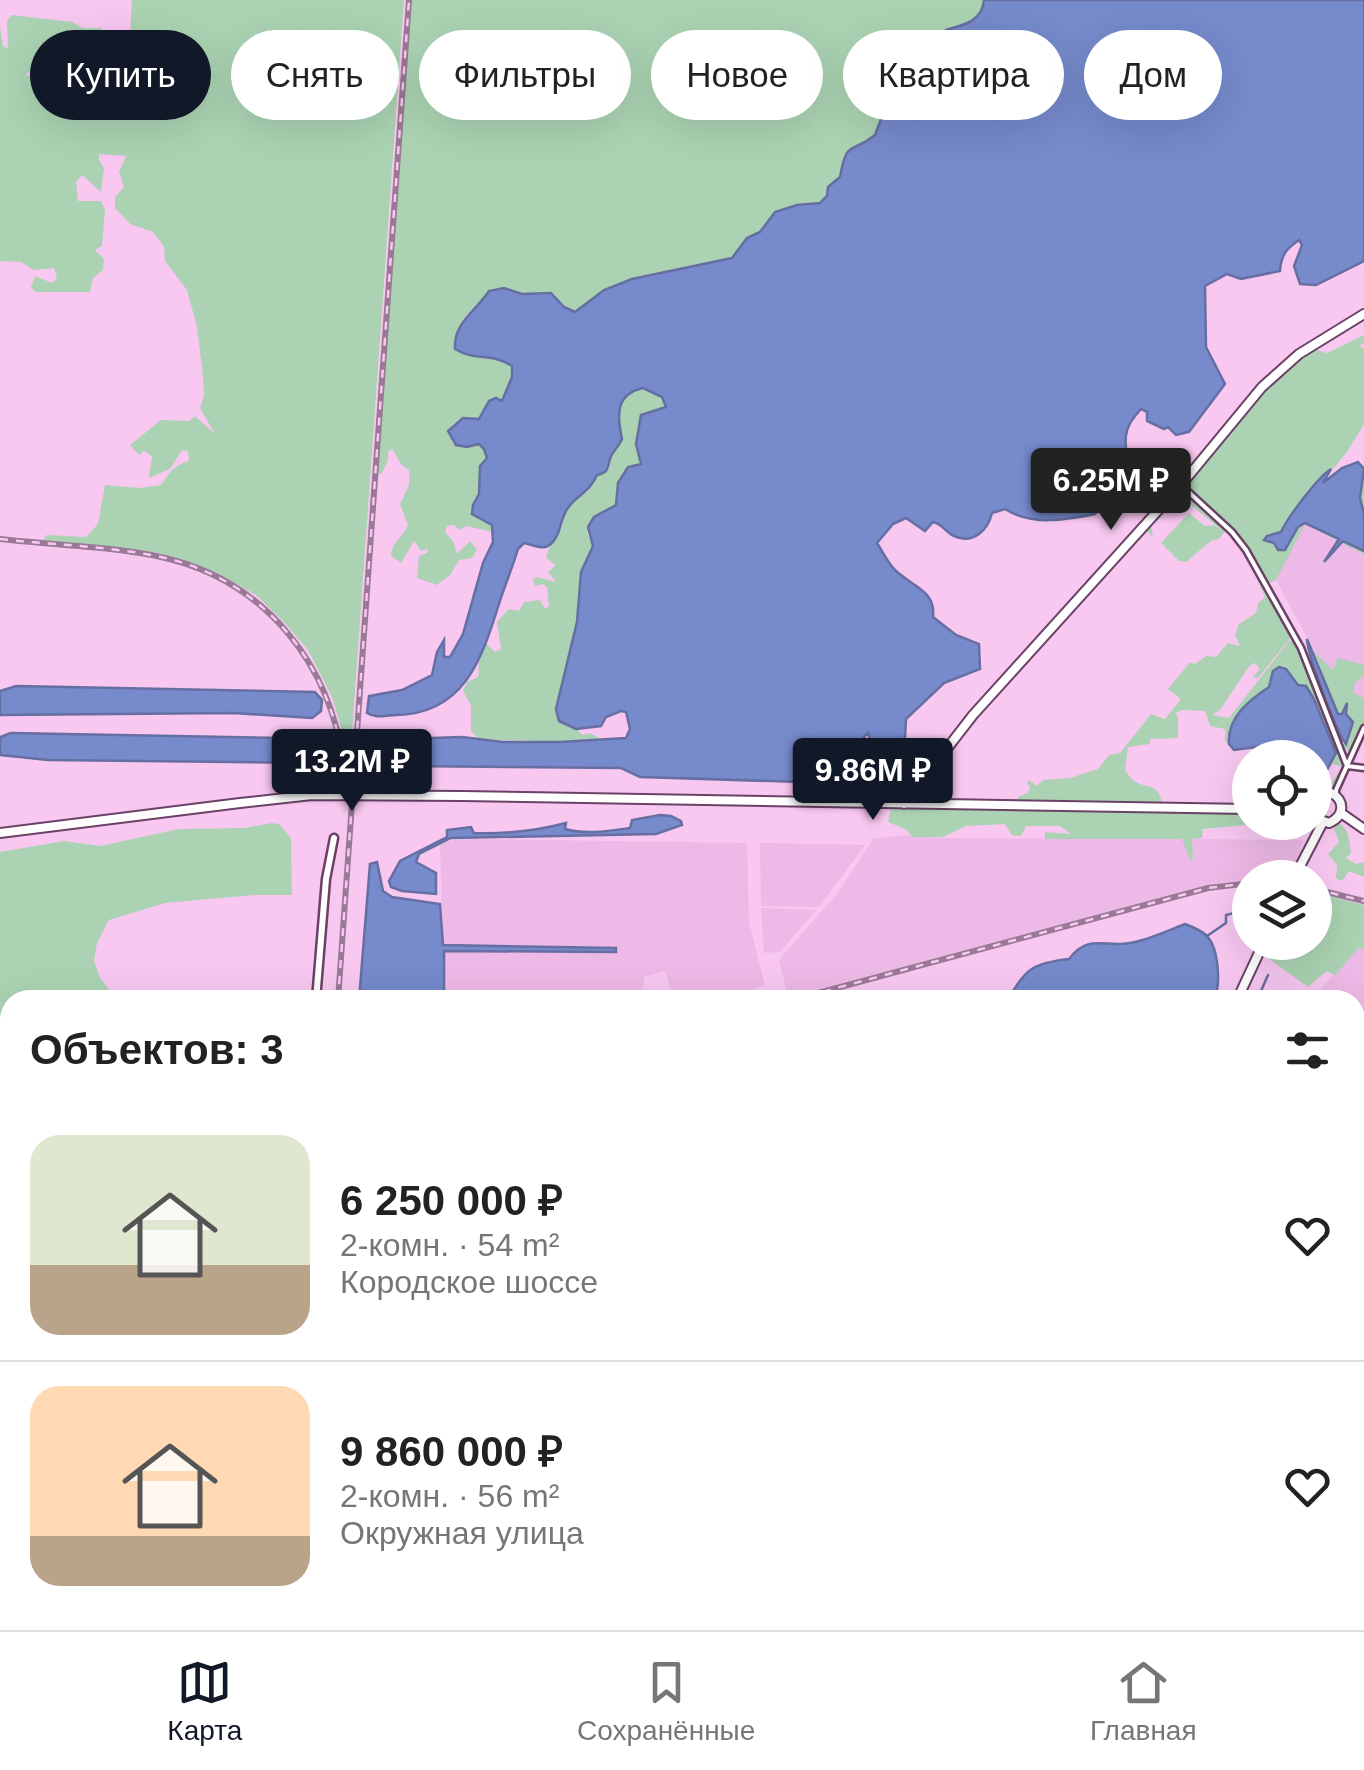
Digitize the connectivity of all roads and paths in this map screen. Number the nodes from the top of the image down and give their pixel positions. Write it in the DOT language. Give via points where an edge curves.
graph roads {
  1 [pos="1364,314"];
  2 [pos="1181,485"];
  3 [pos="1364,728"];
  4 [pos="1346,766"];
  5 [pos="1364,768"];
  6 [pos="1332,793"];
  7 [pos="1335,793"];
  8 [pos="904,804"];
  9 [pos="1232,809"];
  10 [pos="1341,816"];
  11 [pos="1332,818"];
  12 [pos="1364,829"];
  13 [pos="0,833"];
  14 [pos="334,838"];
  15 [pos="1256,960"];
  16 [pos="317,990"];
  17 [pos="1242,990"];
  1 -- 2 [label="main road" via="1283,366"];
  2 -- 4 [label="street" via="1246,550 1301,648"];
  2 -- 8 [label="main road" via="973,715"];
  3 -- 4 [label="street"];
  4 -- 5 [label="street"];
  4 -- 7 [label="street"];
  6 -- 7 [label="main road"];
  7 -- 10 [label="main road"];
  8 -- 9 [label="main road"];
  8 -- 13 [label="main road, bridge" via="312,795"];
  10 -- 11 [label="main road"];
  10 -- 12 [label="main road"];
  14 -- 16 [label="street"];
  15 -- 17 [label="main road"];
}
